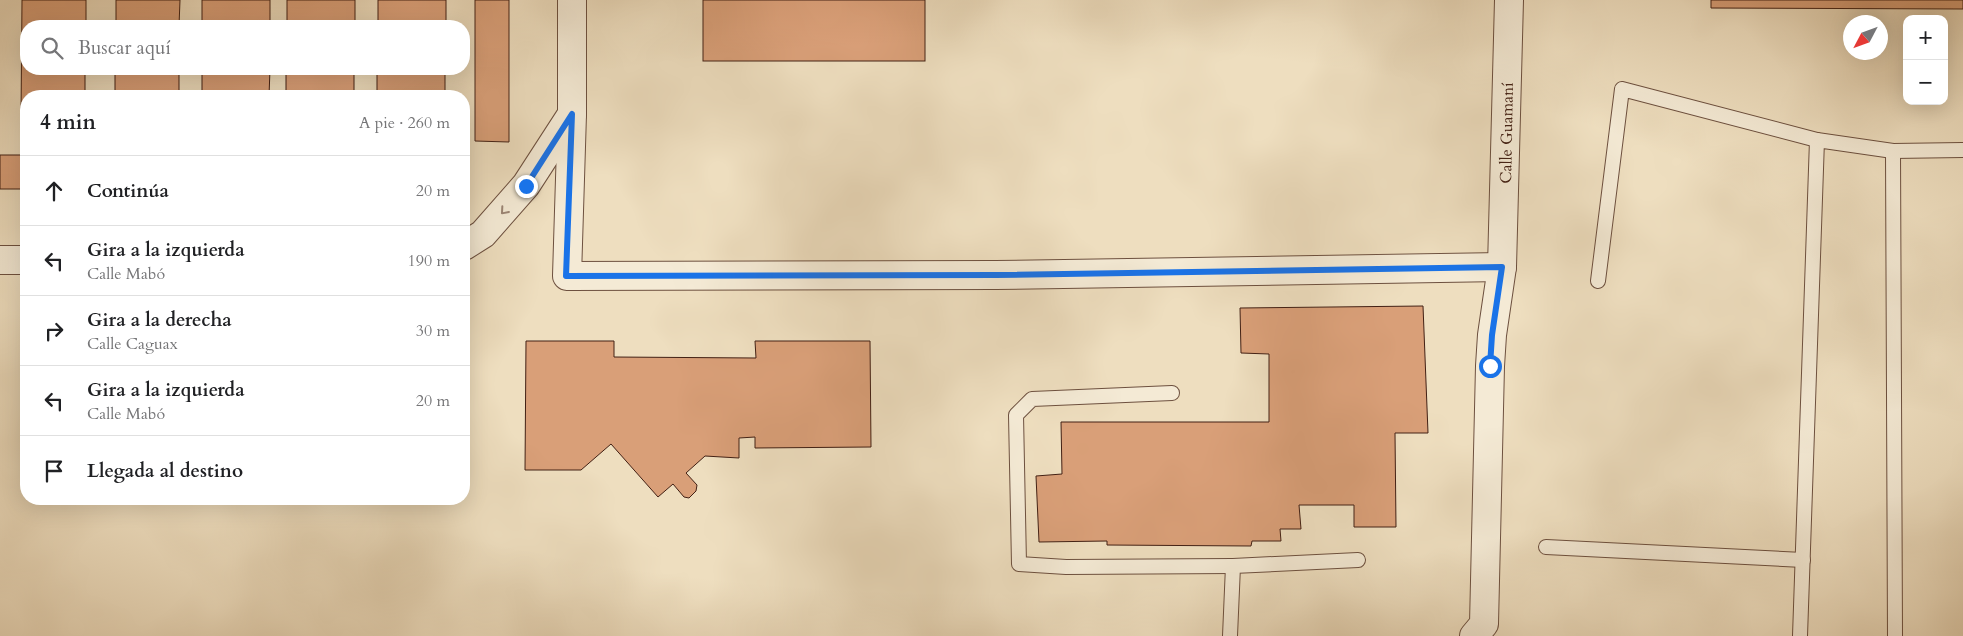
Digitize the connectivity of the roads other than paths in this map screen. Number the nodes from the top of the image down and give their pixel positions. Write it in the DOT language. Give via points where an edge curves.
graph roads {
  1 [pos="572,0"];
  2 [pos="1509,0"];
  3 [pos="572,114"];
  4 [pos="1817,140"];
  5 [pos="1963,150"];
  6 [pos="1893,151"];
  7 [pos="470,242"];
  8 [pos="0,260"];
  9 [pos="20,260"];
  10 [pos="1502,267"];
  11 [pos="1598,281"];
  12 [pos="1172,393"];
  13 [pos="1546,546"];
  14 [pos="1358,560"];
  15 [pos="1803,560"];
  16 [pos="1233,566"];
  17 [pos="1230,636"];
  18 [pos="1474,636"];
  19 [pos="1800,636"];
  20 [pos="1895,636"];
  1 -- 3 [label="street"];
  2 -- 10 [label="street, Calle Guamaní"];
  3 -- 7 [label="street, one-way" via="526,186 483,234"];
  3 -- 10 [label="street" via="566,276 996,275"];
  4 -- 6 [label="lane"];
  4 -- 11 [label="lane" via="1622,89"];
  4 -- 15 [label="lane"];
  5 -- 6 [label="lane"];
  6 -- 20 [label="lane"];
  8 -- 9 [label="street"];
  10 -- 18 [label="street, Calle Guamaní" via="1492,335 1484,624"];
  12 -- 16 [label="lane" via="1032,400 1016,415 1019,564 1066,567"];
  13 -- 15 [label="lane"];
  14 -- 16 [label="lane"];
  15 -- 19 [label="lane"];
  16 -- 17 [label="lane"];
}
